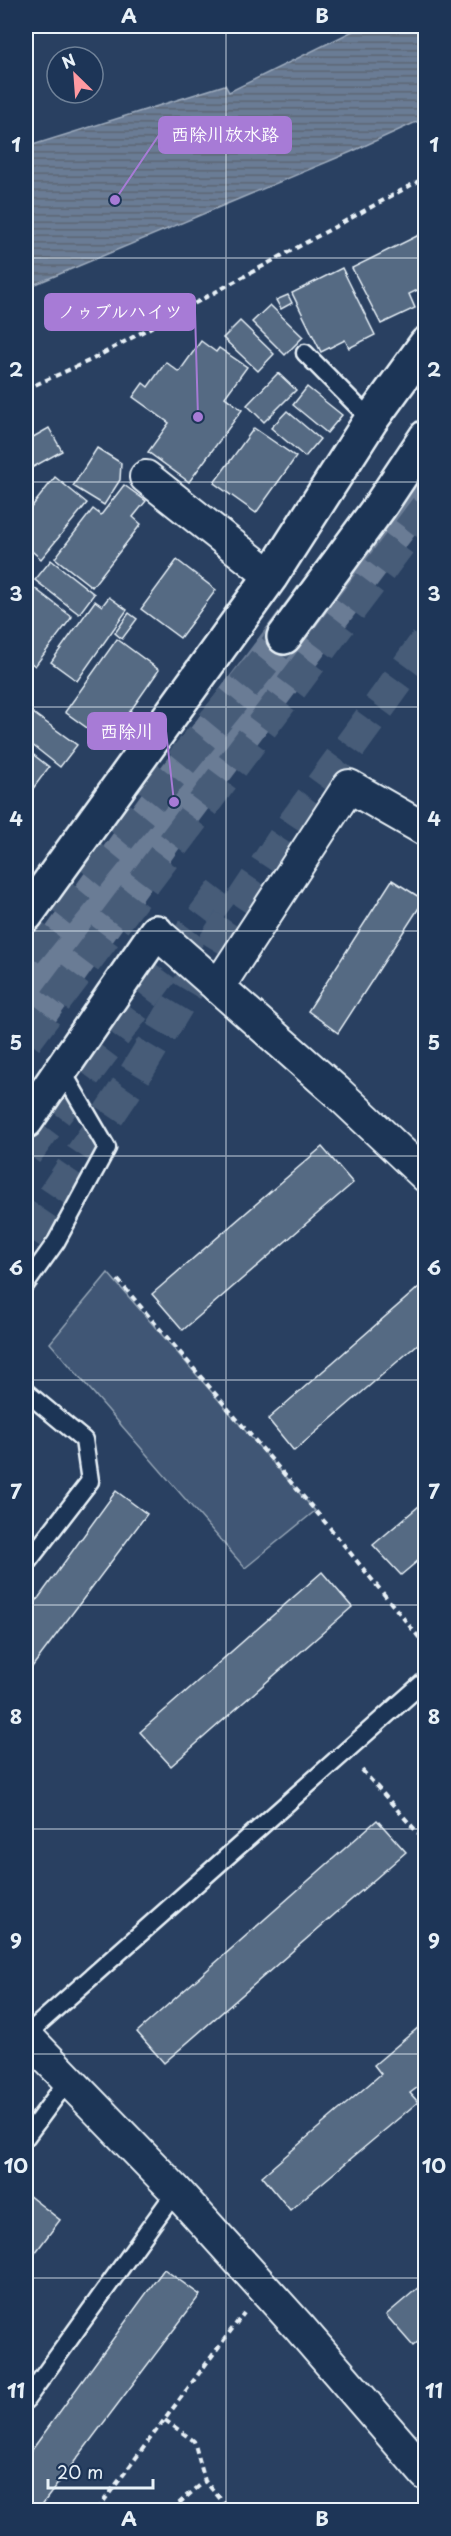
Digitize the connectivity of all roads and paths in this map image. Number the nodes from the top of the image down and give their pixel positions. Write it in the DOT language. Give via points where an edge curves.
graph roads {
  1 [pos="426,177"];
  2 [pos="426,344"];
  3 [pos="305,353"];
  4 [pos="26,389"];
  5 [pos="371,420"];
  6 [pos="426,437"];
  7 [pos="146,477"];
  8 [pos="271,576"];
  9 [pos="284,637"];
  10 [pos="426,830"];
  11 [pos="26,915"];
  12 [pos="156,932"];
  13 [pos="218,987"];
  14 [pos="61,1069"];
  15 [pos="26,1121"];
  16 [pos="426,1176"];
  17 [pos="118,1280"];
  18 [pos="26,1284"];
  19 [pos="26,1392"];
  20 [pos="26,1563"];
  21 [pos="426,1646"];
  22 [pos="426,1680"];
  23 [pos="346,1751"];
  24 [pos="426,1842"];
  25 [pos="26,2036"];
  26 [pos="68,2080"];
  27 [pos="26,2138"];
  28 [pos="176,2191"];
  29 [pos="246,2310"];
  30 [pos="26,2400"];
  31 [pos="165,2420"];
  32 [pos="421,2461"];
  33 [pos="206,2481"];
  34 [pos="97,2511"];
  35 [pos="171,2511"];
  36 [pos="230,2511"];
  1 -- 4 [label="path" via="92,360"];
  2 -- 5 [label="main road"];
  3 -- 5 [label="lane"];
  5 -- 8 [label="main road"];
  6 -- 9 [label="main road"];
  7 -- 8 [label="street"];
  8 -- 11 [label="main road"];
  10 -- 13 [label="street" via="349,786"];
  12 -- 13 [label="street"];
  12 -- 14 [label="main road"];
  13 -- 16 [label="street"];
  14 -- 15 [label="main road"];
  14 -- 18 [label="lane" via="106,1148 57,1242"];
  17 -- 21 [label="path"];
  19 -- 20 [label="lane" via="84,1440 90,1481"];
  22 -- 23 [label="lane"];
  23 -- 24 [label="path"];
  23 -- 25 [label="lane"];
  25 -- 26 [label="street"];
  26 -- 27 [label="lane"];
  26 -- 28 [label="street"];
  28 -- 30 [label="lane"];
  28 -- 32 [label="street"];
  29 -- 31 [label="path"];
  31 -- 33 [label="path" via="194,2441"];
  31 -- 34 [label="path"];
  33 -- 35 [label="path"];
  33 -- 36 [label="path"];
}
